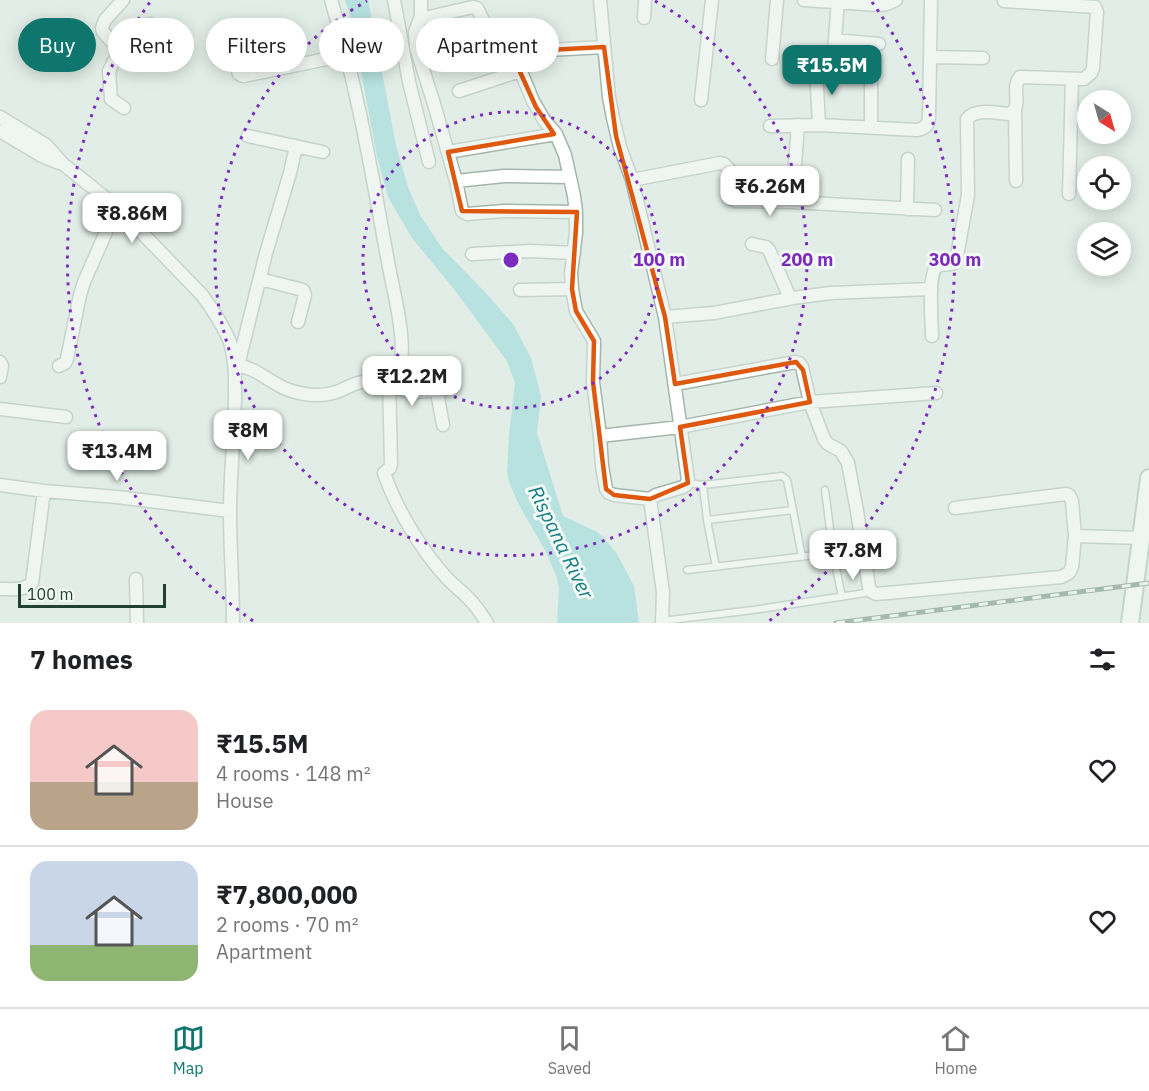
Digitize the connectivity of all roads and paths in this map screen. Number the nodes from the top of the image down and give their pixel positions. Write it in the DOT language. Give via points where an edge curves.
graph roads {
  1 [pos="123,0"];
  2 [pos="330,0"];
  3 [pos="394,0"];
  4 [pos="421,0"];
  5 [pos="600,0"];
  6 [pos="645,0"];
  7 [pos="712,0"];
  8 [pos="777,0"];
  9 [pos="804,0"];
  10 [pos="896,0"];
  11 [pos="931,0"];
  12 [pos="991,0"];
  13 [pos="1004,0"];
  14 [pos="837,1"];
  15 [pos="1057,2"];
  16 [pos="335,18"];
  17 [pos="420,18"];
  18 [pos="425,18"];
  19 [pos="482,18"];
  20 [pos="644,18"];
  21 [pos="416,29"];
  22 [pos="108,38"];
  23 [pos="835,40"];
  24 [pos="879,44"];
  25 [pos="416,47"];
  26 [pos="604,47"];
  27 [pos="559,49"];
  28 [pos="930,57"];
  29 [pos="983,58"];
  30 [pos="772,59"];
  31 [pos="833,66"];
  32 [pos="871,66"];
  33 [pos="816,68"];
  34 [pos="109,72"];
  35 [pos="238,72"];
  36 [pos="263,72"];
  37 [pos="350,72"];
  38 [pos="424,72"];
  39 [pos="517,72"];
  40 [pos="520,72"];
  41 [pos="1072,79"];
  42 [pos="459,91"];
  43 [pos="701,100"];
  44 [pos="124,108"];
  45 [pos="1015,111"];
  46 [pos="0,117"];
  47 [pos="798,125"];
  48 [pos="819,125"];
  49 [pos="770,126"];
  50 [pos="871,128"];
  51 [pos="0,131"];
  52 [pos="556,134"];
  53 [pos="248,136"];
  54 [pos="296,146"];
  55 [pos="324,152"];
  56 [pos="448,152"];
  57 [pos="908,159"];
  58 [pos="429,162"];
  59 [pos="63,164"];
  60 [pos="570,177"];
  61 [pos="632,180"];
  62 [pos="456,181"];
  63 [pos="1016,181"];
  64 [pos="1069,194"];
  65 [pos="792,202"];
  66 [pos="117,207"];
  67 [pos="907,209"];
  68 [pos="935,210"];
  69 [pos="576,212"];
  70 [pos="752,244"];
  71 [pos="574,253"];
  72 [pos="472,254"];
  73 [pos="260,279"];
  74 [pos="572,289"];
  75 [pos="931,289"];
  76 [pos="520,290"];
  77 [pos="790,298"];
  78 [pos="665,317"];
  79 [pos="298,322"];
  80 [pos="932,336"];
  81 [pos="0,362"];
  82 [pos="237,365"];
  83 [pos="59,366"];
  84 [pos="0,376"];
  85 [pos="389,379"];
  86 [pos="675,384"];
  87 [pos="936,393"];
  88 [pos="810,402"];
  89 [pos="0,409"];
  90 [pos="66,417"];
  91 [pos="443,425"];
  92 [pos="680,427"];
  93 [pos="600,436"];
  94 [pos="1149,478"];
  95 [pos="688,483"];
  96 [pos="0,485"];
  97 [pos="703,485"];
  98 [pos="44,490"];
  99 [pos="825,490"];
  100 [pos="650,499"];
  101 [pos="955,508"];
  102 [pos="793,510"];
  103 [pos="230,511"];
  104 [pos="707,520"];
  105 [pos="1075,536"];
  106 [pos="1141,538"];
  107 [pos="833,553"];
  108 [pos="802,557"];
  109 [pos="716,567"];
  110 [pos="687,570"];
  111 [pos="136,579"];
  112 [pos="0,589"];
  113 [pos="872,592"];
  114 [pos="842,597"];
  115 [pos="662,622"];
  116 [pos="137,623"];
  117 [pos="233,623"];
  118 [pos="487,623"];
  119 [pos="1130,623"];
  1 -- 22 [label="street" via="105,20 102,28"];
  2 -- 16 [label="street"];
  3 -- 58 [label="street"];
  4 -- 17 [label="street"];
  5 -- 26 [label="street"];
  6 -- 20 [label="street"];
  7 -- 43 [label="street"];
  8 -- 30 [label="street"];
  9 -- 14 [label="street"];
  10 -- 14 [label="street" via="879,6"];
  11 -- 28 [label="street"];
  12 -- 13 [label="street"];
  13 -- 15 [label="street"];
  14 -- 23 [label="street"];
  15 -- 41 [label="street" via="1092,6 1097,12 1094,68 1088,76"];
  18 -- 19 [label="street" via="475,7"];
  21 -- 25 [label="street"];
  23 -- 24 [label="street"];
  23 -- 31 [label="street"];
  26 -- 27 [label="street"];
  26 -- 61 [label="street" via="615,127"];
  28 -- 29 [label="street"];
  28 -- 50 [label="street" via="927,125 918,130"];
  32 -- 50 [label="street"];
  33 -- 48 [label="street"];
  34 -- 44 [label="street" via="110,97"];
  35 -- 36 [label="street" via="243,76"];
  37 -- 85 [label="street" via="399,319 401,361 397,373"];
  38 -- 56 [label="street"];
  39 -- 42 [label="street"];
  40 -- 52 [label="street" via="536,107"];
  41 -- 45 [label="street" via="1020,77"];
  41 -- 64 [label="street"];
  45 -- 63 [label="street"];
  45 -- 75 [label="street" via="974,113 967,119 968,195 958,258 954,264 935,268"];
  46 -- 59 [label="street" via="46,145"];
  47 -- 48 [label="street"];
  47 -- 49 [label="street"];
  47 -- 65 [label="street"];
  48 -- 50 [label="street"];
  51 -- 59 [label="street"];
  52 -- 56 [label="street"];
  52 -- 60 [label="street"];
  53 -- 54 [label="street"];
  54 -- 55 [label="street"];
  54 -- 73 [label="street"];
  56 -- 62 [label="street"];
  57 -- 67 [label="street"];
  59 -- 66 [label="street"];
  60 -- 62 [label="street" via="504,176"];
  60 -- 69 [label="street"];
  61 -- 65 [label="street" via="720,163 729,169 733,200"];
  61 -- 78 [label="street"];
  62 -- 69 [label="street" via="465,214"];
  65 -- 67 [label="street"];
  66 -- 82 [label="street" via="202,295 223,327"];
  66 -- 83 [label="street" via="84,282 68,359"];
  67 -- 68 [label="street"];
  69 -- 71 [label="street"];
  70 -- 77 [label="street" via="769,250"];
  71 -- 72 [label="street"];
  71 -- 74 [label="street"];
  73 -- 79 [label="street" via="303,290"];
  73 -- 82 [label="street"];
  74 -- 76 [label="street"];
  74 -- 93 [label="street" via="576,311 594,341 593,381"];
  75 -- 77 [label="street"];
  75 -- 80 [label="street"];
  77 -- 78 [label="street" via="734,310"];
  78 -- 86 [label="street"];
  81 -- 84 [label="street"];
  82 -- 85 [label="street" via="290,390 318,395 360,382"];
  82 -- 103 [label="street"];
  85 -- 91 [label="street" via="406,391 437,392"];
  85 -- 118 [label="street" via="391,464 384,473 388,484 423,549"];
  86 -- 88 [label="street" via="798,362"];
  86 -- 92 [label="street"];
  87 -- 88 [label="street"];
  88 -- 92 [label="street"];
  88 -- 113 [label="street" via="824,439 841,451 848,463"];
  89 -- 90 [label="street"];
  92 -- 93 [label="street"];
  92 -- 95 [label="street"];
  93 -- 100 [label="street" via="606,489 614,495"];
  94 -- 106 [label="street"];
  95 -- 97 [label="lane"];
  95 -- 100 [label="street"];
  96 -- 98 [label="street"];
  97 -- 102 [label="lane" via="782,476 787,480"];
  97 -- 104 [label="lane"];
  98 -- 103 [label="street"];
  98 -- 112 [label="street" via="32,583 23,588"];
  99 -- 107 [label="lane"];
  100 -- 115 [label="street" via="663,592"];
  101 -- 105 [label="street" via="1066,494 1072,501"];
  102 -- 104 [label="lane"];
  102 -- 108 [label="lane"];
  103 -- 117 [label="street"];
  104 -- 109 [label="lane"];
  105 -- 106 [label="street"];
  105 -- 113 [label="street" via="1072,567 1061,577"];
  106 -- 119 [label="street"];
  107 -- 108 [label="lane"];
  107 -- 114 [label="lane"];
  108 -- 109 [label="lane"];
  109 -- 110 [label="lane"];
  111 -- 116 [label="street"];
  113 -- 114 [label="lane"];
  114 -- 115 [label="lane"];
}
